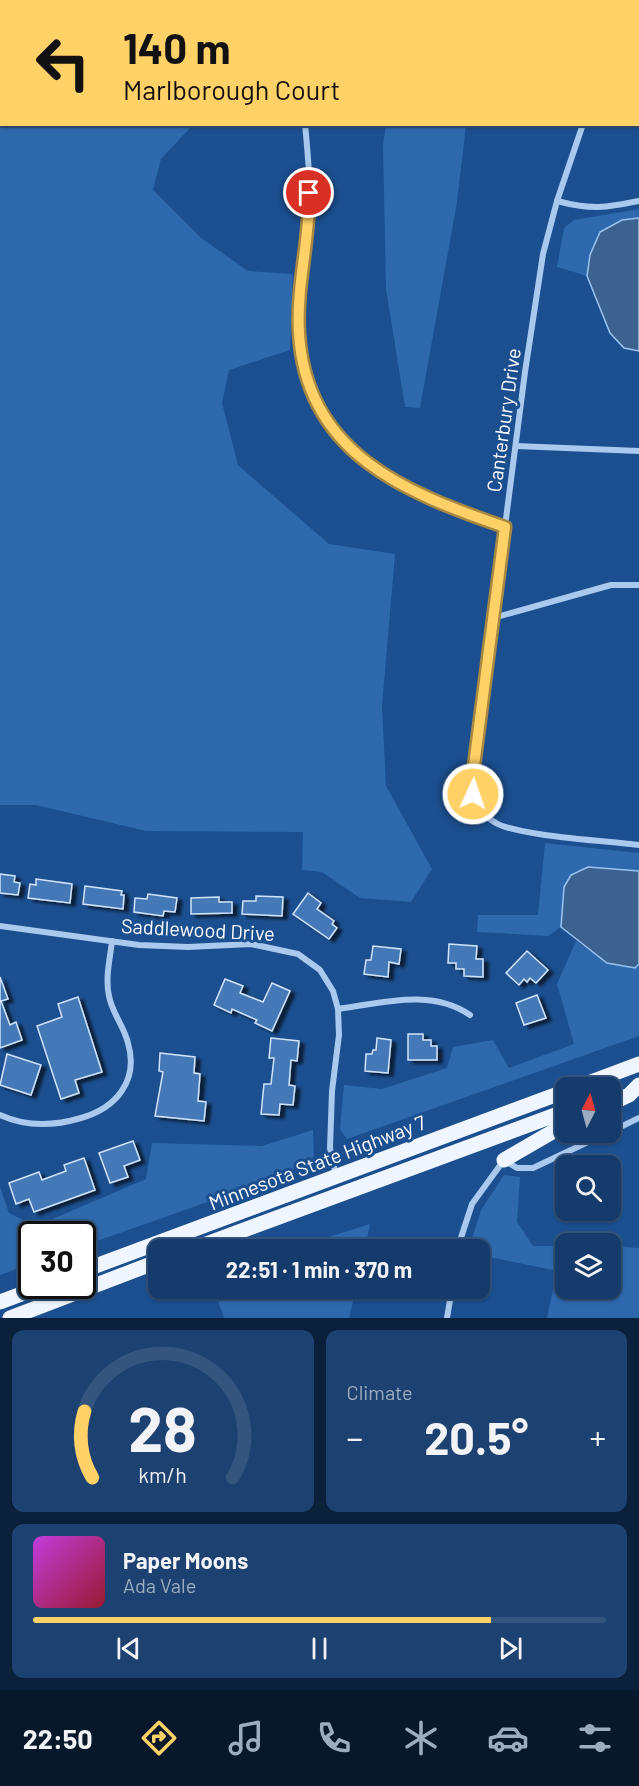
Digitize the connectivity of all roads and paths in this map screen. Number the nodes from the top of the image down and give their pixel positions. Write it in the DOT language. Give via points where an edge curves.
graph roads {
  1 [pos="305,126"];
  2 [pos="582,126"];
  3 [pos="557,201"];
  4 [pos="639,201"];
  5 [pos="516,446"];
  6 [pos="639,451"];
  7 [pos="505,527"];
  8 [pos="639,585"];
  9 [pos="494,618"];
  10 [pos="639,845"];
  11 [pos="0,926"];
  12 [pos="112,941"];
  13 [pos="339,1009"];
  14 [pos="470,1015"];
  15 [pos="639,1064"];
  16 [pos="605,1077"];
  17 [pos="639,1085"];
  18 [pos="621,1091"];
  19 [pos="555,1095"];
  20 [pos="621,1099"];
  21 [pos="0,1115"];
  22 [pos="555,1115"];
  23 [pos="639,1118"];
  24 [pos="621,1127"];
  25 [pos="555,1131"];
  26 [pos="586,1143"];
  27 [pos="504,1160"];
  28 [pos="336,1177"];
  29 [pos="220,1239"];
  30 [pos="461,1239"];
  31 [pos="148,1265"];
  32 [pos="96,1266"];
  33 [pos="18,1295"];
  34 [pos="450,1299"];
  35 [pos="0,1302"];
  36 [pos="10,1318"];
  37 [pos="447,1318"];
  1 -- 7 [label="street" via="310,216 299,333 313,395 348,448 373,469 405,487"];
  2 -- 3 [label="street, Canterbury Drive"];
  3 -- 4 [label="street" via="585,208"];
  3 -- 5 [label="street, Canterbury Drive" via="543,254"];
  5 -- 6 [label="street"];
  5 -- 7 [label="street, Canterbury Drive"];
  7 -- 9 [label="street, Canterbury Drive"];
  8 -- 9 [label="street" via="598,588"];
  9 -- 10 [label="street, Canterbury Drive" via="472,781 478,807 497,824 510,829"];
  11 -- 12 [label="street, Saddlewood Drive"];
  12 -- 13 [label="street, Saddlewood Drive" via="188,947 251,944 298,954 320,970"];
  12 -- 21 [label="street" via="108,994 129,1044 131,1059 118,1098 96,1113 57,1124 33,1124"];
  13 -- 14 [label="street" via="404,1000 440,1000"];
  13 -- 28 [label="street, Saddlewood Drive" via="330,1148"];
  15 -- 16 [label="main road"];
  17 -- 18 [label="main road"];
  17 -- 20 [label="main road"];
  19 -- 28 [label="main road, Minnesota State Highway 7"];
  22 -- 29 [label="main road, Minnesota State Highway 7"];
  23 -- 24 [label="street"];
  25 -- 27 [label="main road"];
  26 -- 27 [label="street" via="533,1168 517,1168"];
  27 -- 30 [label="street" via="472,1204"];
  28 -- 32 [label="main road, Minnesota State Highway 7"];
  31 -- 36 [label="main road"];
  33 -- 35 [label="main road"];
  34 -- 37 [label="street"];
}
